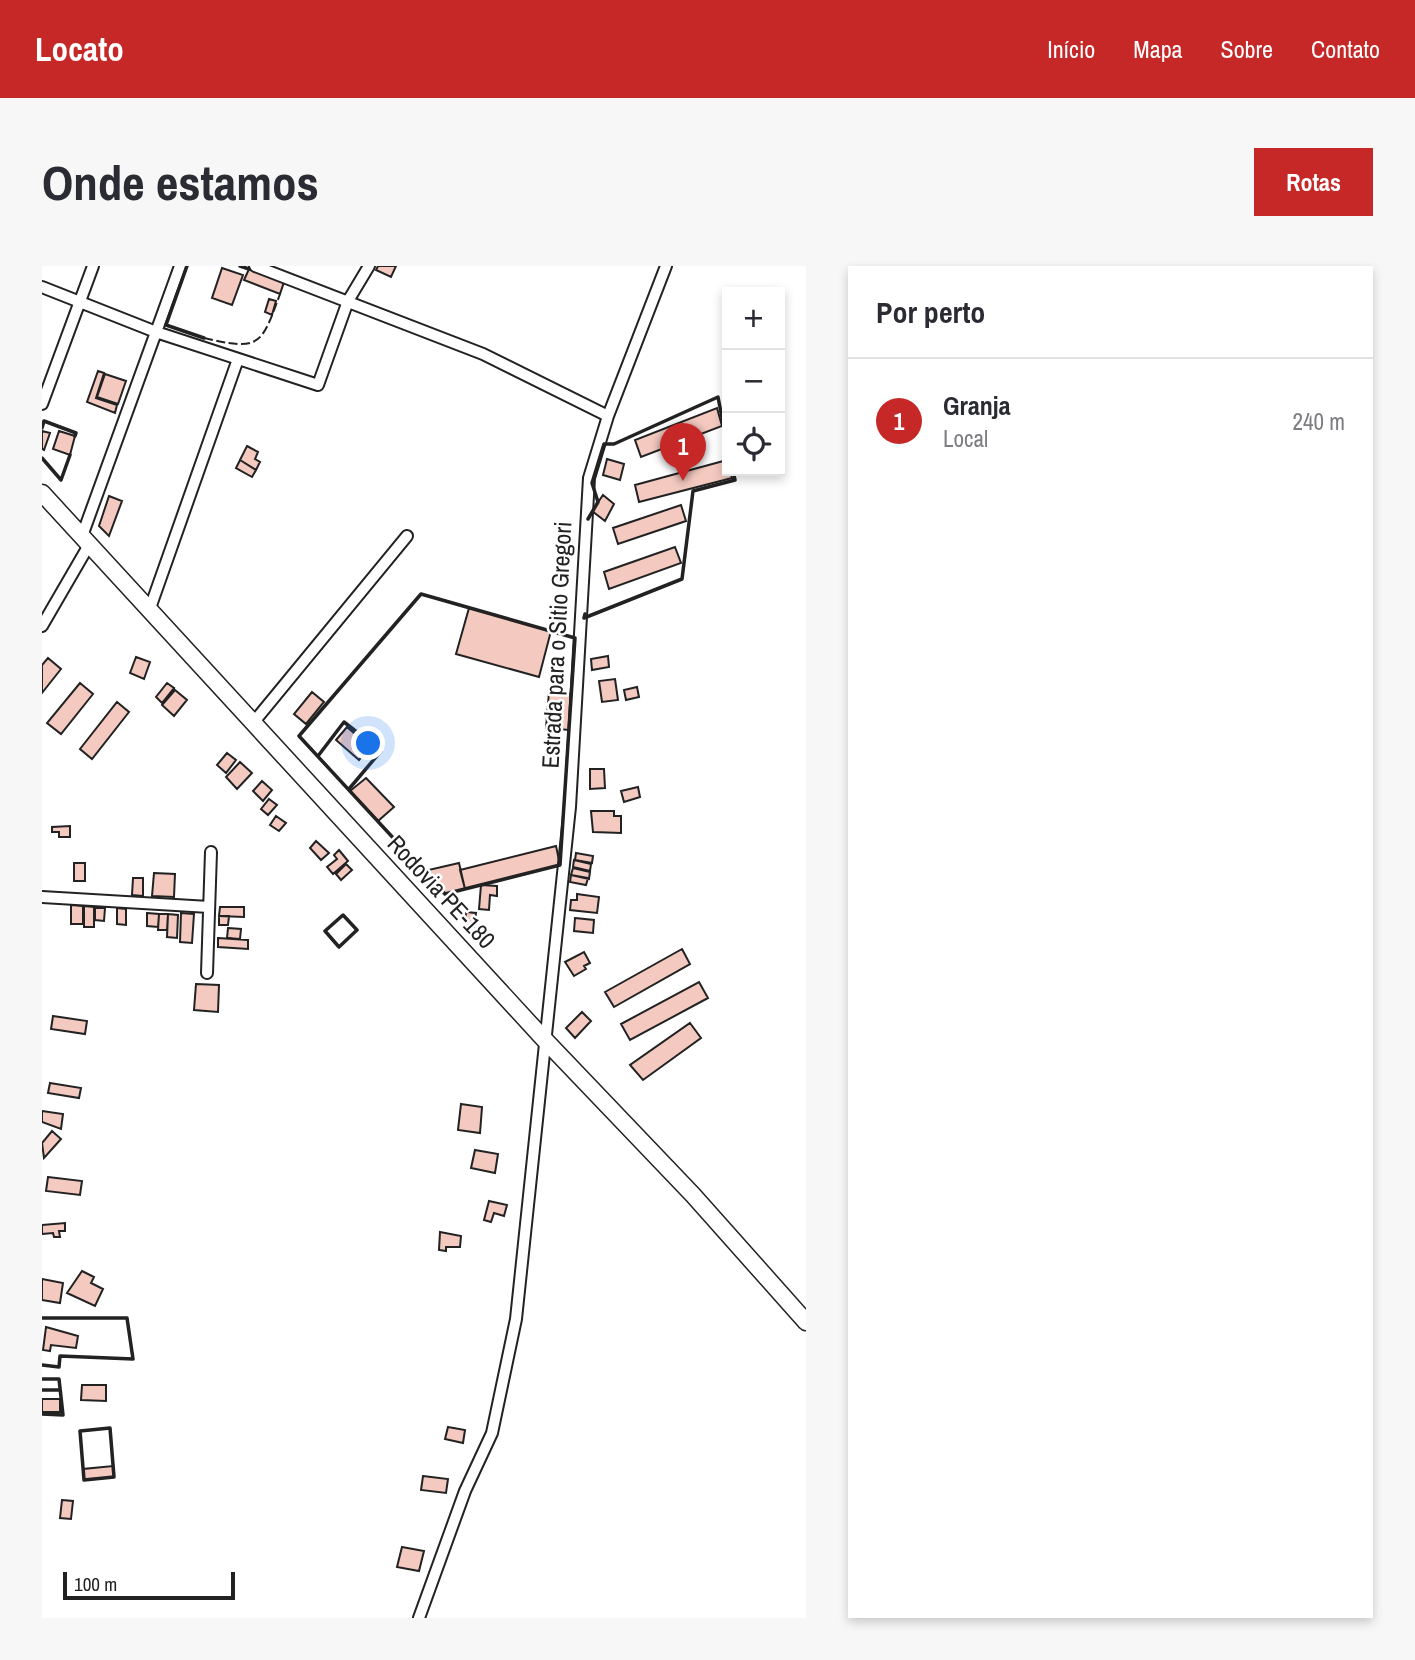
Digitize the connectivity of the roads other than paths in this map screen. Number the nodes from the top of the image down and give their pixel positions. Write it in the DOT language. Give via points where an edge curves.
graph roads {
  1 [pos="93,266"];
  2 [pos="180,266"];
  3 [pos="255,266"];
  4 [pos="369,266"];
  5 [pos="666,266"];
  6 [pos="42,287"];
  7 [pos="348,301"];
  8 [pos="80,302"];
  9 [pos="156,332"];
  10 [pos="238,359"];
  11 [pos="42,404"];
  12 [pos="608,416"];
  13 [pos="42,493"];
  14 [pos="407,536"];
  15 [pos="85,540"];
  16 [pos="149,611"];
  17 [pos="42,626"];
  18 [pos="253,723"];
  19 [pos="211,852"];
  20 [pos="42,897"];
  21 [pos="209,908"];
  22 [pos="207,972"];
  23 [pos="543,1038"];
  24 [pos="806,1322"];
  25 [pos="419,1618"];
  1 -- 8 [label="street"];
  2 -- 9 [label="street"];
  3 -- 7 [label="street"];
  4 -- 7 [label="street"];
  5 -- 12 [label="street, Estrada para o Sitio Gregori"];
  6 -- 8 [label="street"];
  7 -- 10 [label="street" via="318,385"];
  7 -- 12 [label="street" via="483,354"];
  8 -- 9 [label="street"];
  8 -- 11 [label="street"];
  9 -- 10 [label="street"];
  9 -- 15 [label="street"];
  10 -- 16 [label="street"];
  12 -- 23 [label="street, Estrada para o Sitio Gregori" via="585,506 570,807"];
  13 -- 15 [label="main road, Rodovia PE-180"];
  14 -- 18 [label="street"];
  15 -- 16 [label="main road, Rodovia PE-180"];
  15 -- 17 [label="street"];
  16 -- 18 [label="main road, Rodovia PE-180"];
  18 -- 23 [label="main road, Rodovia PE-180"];
  19 -- 21 [label="street"];
  20 -- 21 [label="street"];
  21 -- 22 [label="street"];
  23 -- 24 [label="main road, Rodovia PE-180"];
  23 -- 25 [label="street, Estrada para o Sitio Gregori" via="516,1319 498,1411"];
}
